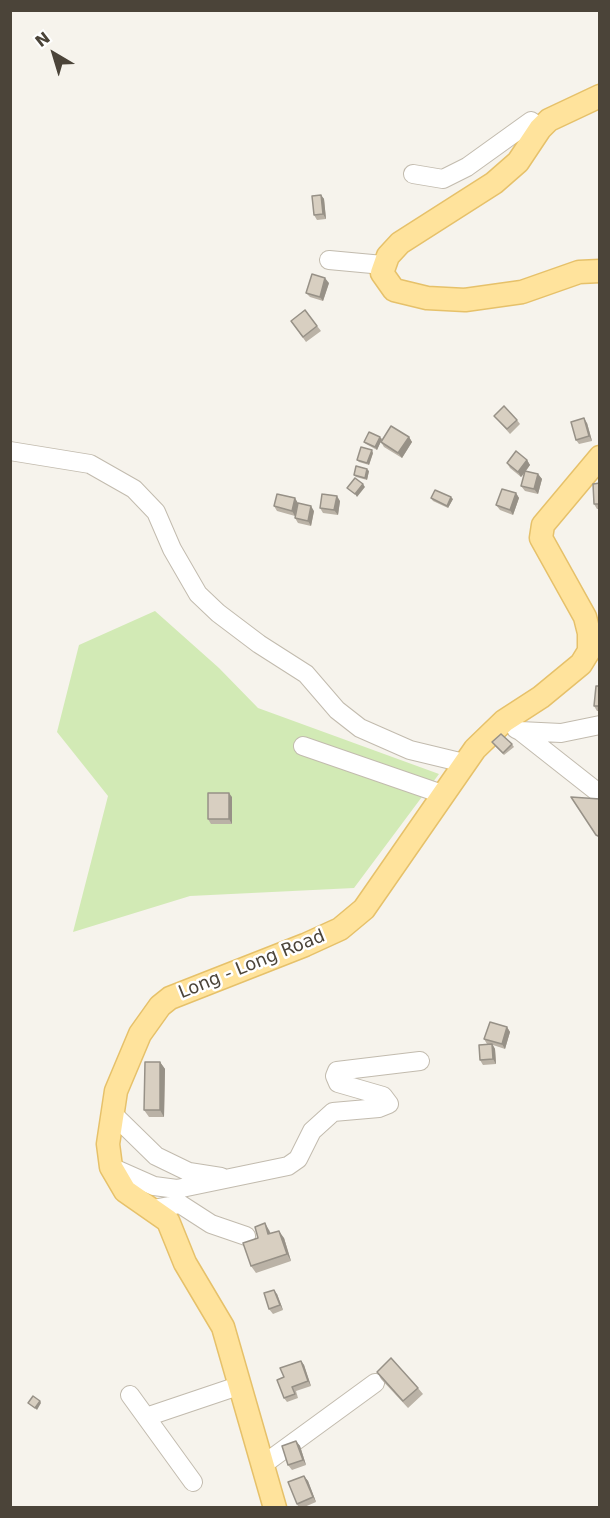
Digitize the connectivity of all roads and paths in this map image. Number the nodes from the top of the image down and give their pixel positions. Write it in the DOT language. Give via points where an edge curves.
graph roads {
  1 [pos="600,96"];
  2 [pos="540,129"];
  3 [pos="413,174"];
  4 [pos="329,260"];
  5 [pos="383,265"];
  6 [pos="600,271"];
  7 [pos="10,451"];
  8 [pos="600,457"];
  9 [pos="600,724"];
  10 [pos="512,726"];
  11 [pos="303,746"];
  12 [pos="464,763"];
  13 [pos="442,794"];
  14 [pos="600,794"];
  15 [pos="420,1061"];
  16 [pos="112,1113"];
  17 [pos="111,1167"];
  18 [pos="233,1178"];
  19 [pos="153,1209"];
  20 [pos="246,1236"];
  21 [pos="375,1383"];
  22 [pos="241,1385"];
  23 [pos="130,1395"];
  24 [pos="146,1417"];
  25 [pos="264,1464"];
  26 [pos="193,1482"];
  27 [pos="275,1508"];
  1 -- 2 [label="main road" via="560,113"];
  2 -- 3 [label="street" via="531,121 467,167 443,179"];
  2 -- 5 [label="main road" via="518,162 494,183 400,243"];
  4 -- 5 [label="street"];
  5 -- 6 [label="main road" via="384,279 393,290 427,298 465,300 522,292 579,272"];
  7 -- 12 [label="street" via="90,464 134,489 156,512 198,594 218,613 300,669 360,728 410,750"];
  8 -- 10 [label="main road, Long - Long Road" via="543,525 541,538 585,617 589,651 581,664"];
  9 -- 10 [label="street" via="561,733"];
  10 -- 12 [label="main road, Long - Long Road"];
  10 -- 14 [label="street"];
  11 -- 13 [label="street"];
  12 -- 13 [label="main road, Long - Long Road"];
  13 -- 16 [label="main road, Long - Long Road" via="364,909 340,929 181,992 159,1006 140,1034 116,1091"];
  15 -- 18 [label="street" via="337,1071 338,1083 382,1096 389,1104 333,1112 312,1131 294,1163"];
  16 -- 17 [label="main road, Long - Long Road" via="108,1144"];
  16 -- 18 [label="street" via="148,1149 175,1167"];
  17 -- 18 [label="street" via="144,1182 177,1189"];
  17 -- 19 [label="main road, Long - Long Road" via="125,1191 138,1203"];
  19 -- 20 [label="street" via="180,1204 211,1224"];
  19 -- 22 [label="main road, Long - Long Road" via="168,1221 184,1263 223,1327"];
  21 -- 25 [label="street"];
  22 -- 24 [label="street"];
  22 -- 25 [label="main road, Long - Long Road"];
  23 -- 24 [label="street"];
  24 -- 26 [label="street"];
  25 -- 27 [label="main road, Long - Long Road"];
}
